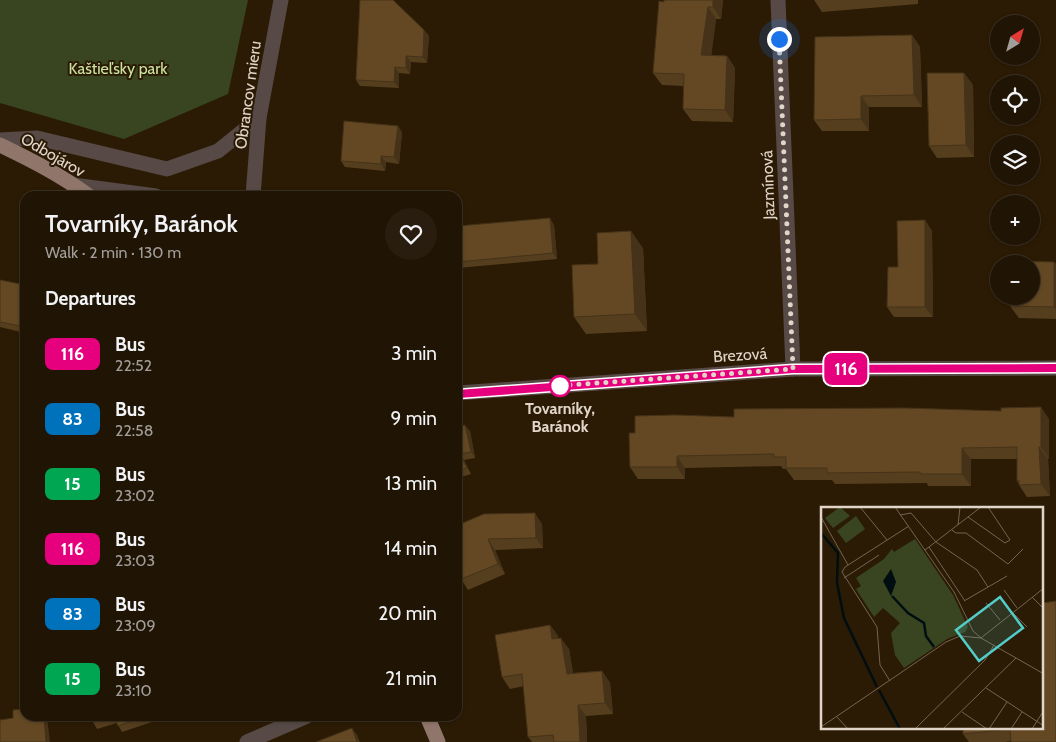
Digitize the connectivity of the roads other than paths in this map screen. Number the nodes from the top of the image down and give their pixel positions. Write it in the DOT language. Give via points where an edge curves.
graph roads {
  1 [pos="281,0"];
  2 [pos="778,0"];
  3 [pos="259,118"];
  4 [pos="0,140"];
  5 [pos="0,145"];
  6 [pos="74,185"];
  7 [pos="82,191"];
  8 [pos="119,191"];
  9 [pos="253,191"];
  10 [pos="1056,368"];
  11 [pos="793,369"];
  12 [pos="462,394"];
  13 [pos="295,721"];
  14 [pos="429,721"];
  15 [pos="247,742"];
  16 [pos="438,742"];
  1 -- 3 [label="street, Obrancov mieru"];
  2 -- 11 [label="street, Jazmínová"];
  3 -- 4 [label="street" via="218,151 167,168 38,138"];
  3 -- 9 [label="street, Obrancov mieru"];
  5 -- 6 [label="main road, Odbojárov"];
  6 -- 7 [label="main road, Odbojárov"];
  6 -- 8 [label="street"];
  10 -- 11 [label="street, Brezová"];
  11 -- 12 [label="street, Brezová"];
  13 -- 15 [label="street"];
  14 -- 16 [label="main road"];
}
